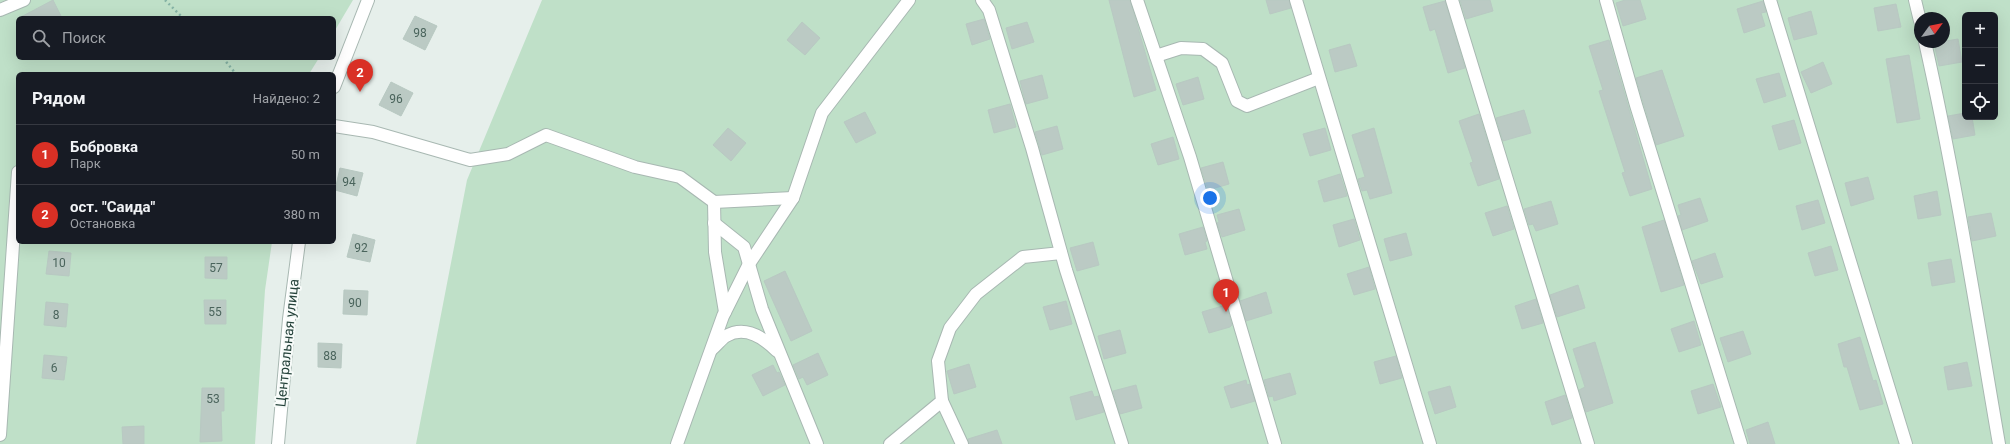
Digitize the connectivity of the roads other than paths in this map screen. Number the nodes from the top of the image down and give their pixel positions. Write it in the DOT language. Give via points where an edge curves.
graph roads {
  1 [pos="24,0"];
  2 [pos="368,0"];
  3 [pos="909,0"];
  4 [pos="982,0"];
  5 [pos="1138,0"];
  6 [pos="1296,0"];
  7 [pos="1452,0"];
  8 [pos="1606,0"];
  9 [pos="1770,0"];
  10 [pos="1915,0"];
  11 [pos="0,10"];
  12 [pos="1918,12"];
  13 [pos="1926,48"];
  14 [pos="1156,56"];
  15 [pos="1319,78"];
  16 [pos="336,82"];
  17 [pos="336,126"];
  18 [pos="793,198"];
  19 [pos="16,201"];
  20 [pos="714,202"];
  21 [pos="714,222"];
  22 [pos="299,244"];
  23 [pos="1061,253"];
  24 [pos="749,264"];
  25 [pos="725,312"];
  26 [pos="710,352"];
  27 [pos="782,356"];
  28 [pos="942,401"];
  29 [pos="0,434"];
  30 [pos="278,444"];
  31 [pos="677,444"];
  32 [pos="817,444"];
  33 [pos="890,444"];
  34 [pos="962,444"];
  35 [pos="1122,444"];
  36 [pos="1274,444"];
  37 [pos="1430,444"];
  38 [pos="1588,444"];
  39 [pos="1741,444"];
  40 [pos="1906,444"];
  41 [pos="1999,444"];
  1 -- 11 [label="street"];
  2 -- 16 [label="street"];
  3 -- 18 [label="street" via="822,113"];
  4 -- 23 [label="street" via="990,10"];
  5 -- 14 [label="street"];
  6 -- 15 [label="street"];
  7 -- 38 [label="street"];
  8 -- 39 [label="street"];
  9 -- 40 [label="street"];
  10 -- 12 [label="street"];
  13 -- 41 [label="street" via="1966,250"];
  14 -- 15 [label="street" via="1181,48 1203,49 1222,63 1237,101 1247,106"];
  14 -- 36 [label="street" via="1190,157"];
  15 -- 37 [label="street"];
  17 -- 20 [label="street" via="373,132 470,160 508,154 546,136 635,167 680,177"];
  18 -- 20 [label="street"];
  18 -- 24 [label="street"];
  19 -- 29 [label="street"];
  20 -- 21 [label="street"];
  21 -- 24 [label="street" via="744,247"];
  21 -- 25 [label="street" via="714,252"];
  22 -- 30 [label="street, Центральная улица"];
  23 -- 28 [label="street" via="1023,257 976,294 950,328 938,361"];
  23 -- 35 [label="street"];
  24 -- 25 [label="street"];
  24 -- 27 [label="street" via="762,309"];
  25 -- 26 [label="street"];
  26 -- 27 [label="street" via="725,336 742,330 765,339"];
  26 -- 31 [label="street"];
  27 -- 32 [label="street"];
  28 -- 33 [label="street"];
  28 -- 34 [label="street"];
}
